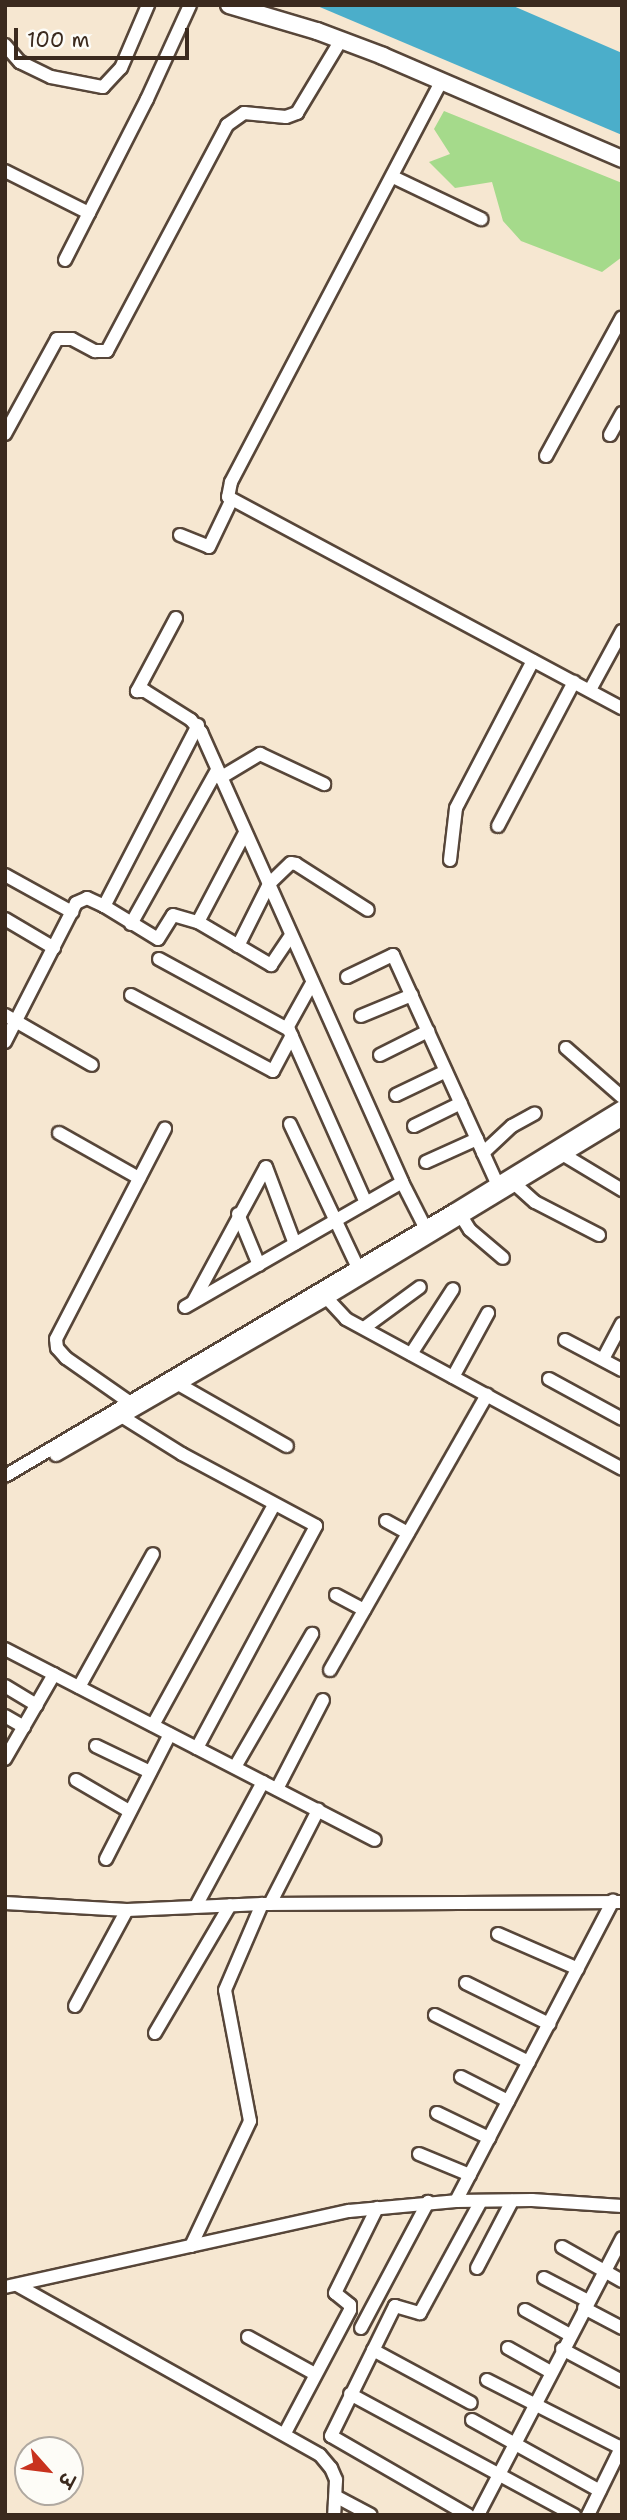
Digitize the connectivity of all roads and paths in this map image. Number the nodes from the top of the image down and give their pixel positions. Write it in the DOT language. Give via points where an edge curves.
graph roads {
  1 [pos="148,5"];
  2 [pos="190,5"];
  3 [pos="229,5"];
  4 [pos="341,40"];
  5 [pos="5,45"];
  6 [pos="441,82"];
  7 [pos="622,159"];
  8 [pos="5,171"];
  9 [pos="393,177"];
  10 [pos="89,213"];
  11 [pos="481,219"];
  12 [pos="65,260"];
  13 [pos="622,317"];
  14 [pos="622,413"];
  15 [pos="5,434"];
  16 [pos="610,435"];
  17 [pos="546,456"];
  18 [pos="231,501"];
  19 [pos="180,535"];
  20 [pos="176,618"];
  21 [pos="622,631"];
  22 [pos="533,661"];
  23 [pos="574,682"];
  24 [pos="590,690"];
  25 [pos="622,708"];
  26 [pos="198,725"];
  27 [pos="219,774"];
  28 [pos="324,784"];
  29 [pos="498,825"];
  30 [pos="246,833"];
  31 [pos="450,860"];
  32 [pos="5,875"];
  33 [pos="269,884"];
  34 [pos="104,906"];
  35 [pos="368,910"];
  36 [pos="72,912"];
  37 [pos="5,919"];
  38 [pos="198,922"];
  39 [pos="131,924"];
  40 [pos="291,935"];
  41 [pos="239,946"];
  42 [pos="54,948"];
  43 [pos="159,959"];
  44 [pos="347,977"];
  45 [pos="312,983"];
  46 [pos="131,995"];
  47 [pos="412,995"];
  48 [pos="361,1016"];
  49 [pos="11,1019"];
  50 [pos="428,1031"];
  51 [pos="290,1032"];
  52 [pos="5,1042"];
  53 [pos="566,1048"];
  54 [pos="380,1055"];
  55 [pos="92,1065"];
  56 [pos="446,1072"];
  57 [pos="396,1095"];
  58 [pos="622,1097"];
  59 [pos="461,1103"];
  60 [pos="622,1107"];
  61 [pos="535,1113"];
  62 [pos="622,1120"];
  63 [pos="290,1124"];
  64 [pos="414,1126"];
  65 [pos="165,1129"];
  66 [pos="59,1133"];
  67 [pos="477,1139"];
  68 [pos="559,1152"];
  69 [pos="482,1153"];
  70 [pos="426,1162"];
  71 [pos="139,1178"];
  72 [pos="402,1182"];
  73 [pos="516,1185"];
  74 [pos="499,1188"];
  75 [pos="622,1190"];
  76 [pos="366,1203"];
  77 [pos="459,1213"];
  78 [pos="238,1214"];
  79 [pos="336,1220"];
  80 [pos="428,1232"];
  81 [pos="599,1235"];
  82 [pos="295,1244"];
  83 [pos="503,1258"];
  84 [pos="259,1265"];
  85 [pos="357,1266"];
  86 [pos="420,1287"];
  87 [pos="453,1289"];
  88 [pos="322,1294"];
  89 [pos="488,1313"];
  90 [pos="622,1324"];
  91 [pos="364,1328"];
  92 [pos="565,1340"];
  93 [pos="411,1354"];
  94 [pos="603,1359"];
  95 [pos="622,1370"];
  96 [pos="453,1377"];
  97 [pos="549,1378"];
  98 [pos="183,1379"];
  99 [pos="487,1395"];
  100 [pos="129,1402"];
  101 [pos="118,1414"];
  102 [pos="622,1419"];
  103 [pos="287,1446"];
  104 [pos="45,1457"];
  105 [pos="622,1469"];
  106 [pos="5,1476"];
  107 [pos="5,1485"];
  108 [pos="274,1505"];
  109 [pos="386,1521"];
  110 [pos="408,1533"];
  111 [pos="153,1554"];
  112 [pos="336,1595"];
  113 [pos="364,1610"];
  114 [pos="312,1634"];
  115 [pos="5,1649"];
  116 [pos="330,1670"];
  117 [pos="54,1674"];
  118 [pos="5,1686"];
  119 [pos="79,1687"];
  120 [pos="323,1700"];
  121 [pos="37,1705"];
  122 [pos="5,1716"];
  123 [pos="153,1725"];
  124 [pos="24,1727"];
  125 [pos="170,1734"];
  126 [pos="96,1746"];
  127 [pos="197,1748"];
  128 [pos="5,1759"];
  129 [pos="235,1767"];
  130 [pos="150,1772"];
  131 [pos="76,1780"];
  132 [pos="263,1782"];
  133 [pos="277,1789"];
  134 [pos="318,1810"];
  135 [pos="129,1811"];
  136 [pos="375,1840"];
  137 [pos="106,1859"];
  138 [pos="617,1901"];
  139 [pos="5,1903"];
  140 [pos="266,1904"];
  141 [pos="230,1905"];
  142 [pos="196,1906"];
  143 [pos="127,1910"];
  144 [pos="498,1934"];
  145 [pos="578,1969"];
  146 [pos="466,1983"];
  147 [pos="75,2006"];
  148 [pos="435,2015"];
  149 [pos="549,2024"];
  150 [pos="155,2034"];
  151 [pos="529,2062"];
  152 [pos="461,2077"];
  153 [pos="508,2101"];
  154 [pos="437,2113"];
  155 [pos="489,2138"];
  156 [pos="419,2154"];
  157 [pos="470,2175"];
  158 [pos="456,2201"];
  159 [pos="512,2201"];
  160 [pos="428,2202"];
  161 [pos="480,2203"];
  162 [pos="622,2206"];
  163 [pos="377,2208"];
  164 [pos="622,2238"];
  165 [pos="191,2246"];
  166 [pos="562,2247"];
  167 [pos="477,2268"];
  168 [pos="604,2270"];
  169 [pos="544,2278"];
  170 [pos="622,2281"];
  171 [pos="11,2286"];
  172 [pos="586,2304"];
  173 [pos="525,2310"];
  174 [pos="361,2328"];
  175 [pos="622,2328"];
  176 [pos="570,2335"];
  177 [pos="248,2337"];
  178 [pos="508,2348"];
  179 [pos="562,2349"];
  180 [pos="373,2350"];
  181 [pos="551,2372"];
  182 [pos="315,2374"];
  183 [pos="487,2380"];
  184 [pos="622,2381"];
  185 [pos="350,2395"];
  186 [pos="471,2403"];
  187 [pos="536,2404"];
  188 [pos="472,2420"];
  189 [pos="285,2433"];
  190 [pos="331,2436"];
  191 [pos="514,2444"];
  192 [pos="621,2447"];
  193 [pos="320,2455"];
  194 [pos="498,2475"];
  195 [pos="600,2491"];
  196 [pos="337,2497"];
  197 [pos="334,2515"];
  198 [pos="371,2515"];
  199 [pos="468,2515"];
  200 [pos="478,2515"];
  201 [pos="575,2515"];
  202 [pos="588,2515"];
  1 -- 5 [label="street" via="121,68 103,87 51,77 20,62"];
  2 -- 10 [label="street"];
  3 -- 4 [label="street"];
  4 -- 6 [label="street"];
  4 -- 15 [label="street" via="297,113 286,117 244,113 227,125 107,351 95,351 72,339 57,339"];
  6 -- 7 [label="street"];
  6 -- 9 [label="street"];
  8 -- 10 [label="street"];
  9 -- 11 [label="street"];
  9 -- 18 [label="street" via="230,482 226,493"];
  10 -- 12 [label="street"];
  13 -- 17 [label="street"];
  14 -- 16 [label="street"];
  18 -- 19 [label="street" via="209,547"];
  18 -- 22 [label="street"];
  20 -- 26 [label="street" via="137,691 145,691"];
  21 -- 24 [label="street"];
  22 -- 23 [label="street"];
  22 -- 31 [label="street" via="456,808"];
  23 -- 24 [label="street"];
  23 -- 29 [label="street"];
  24 -- 25 [label="street"];
  26 -- 27 [label="street"];
  26 -- 34 [label="street"];
  27 -- 28 [label="street" via="260,754"];
  27 -- 30 [label="street"];
  27 -- 39 [label="street"];
  30 -- 33 [label="street"];
  30 -- 38 [label="street"];
  32 -- 36 [label="street"];
  33 -- 35 [label="street" via="285,866 296,864"];
  33 -- 40 [label="street"];
  33 -- 41 [label="street"];
  34 -- 36 [label="street" via="80,899"];
  34 -- 39 [label="street"];
  36 -- 42 [label="street"];
  37 -- 42 [label="street"];
  38 -- 39 [label="street" via="173,915 158,939"];
  38 -- 41 [label="street"];
  40 -- 41 [label="street" via="271,965"];
  40 -- 45 [label="street"];
  42 -- 49 [label="street"];
  43 -- 51 [label="street"];
  44 -- 47 [label="street" via="393,955"];
  45 -- 51 [label="street"];
  45 -- 72 [label="street"];
  46 -- 51 [label="street" via="273,1071"];
  47 -- 48 [label="street"];
  47 -- 50 [label="street"];
  49 -- 52 [label="street"];
  49 -- 55 [label="street"];
  50 -- 54 [label="street"];
  50 -- 56 [label="street"];
  51 -- 76 [label="street"];
  53 -- 58 [label="street"];
  56 -- 57 [label="street"];
  56 -- 59 [label="street"];
  59 -- 64 [label="street"];
  59 -- 67 [label="street"];
  60 -- 68 [label="street"];
  61 -- 69 [label="street"];
  62 -- 68 [label="street"];
  63 -- 79 [label="street"];
  65 -- 71 [label="street"];
  66 -- 71 [label="street"];
  67 -- 69 [label="street"];
  67 -- 70 [label="street"];
  68 -- 73 [label="street"];
  68 -- 74 [label="street"];
  68 -- 75 [label="street"];
  69 -- 74 [label="street"];
  71 -- 100 [label="street" via="56,1339 66,1358"];
  72 -- 76 [label="street"];
  72 -- 80 [label="street"];
  73 -- 74 [label="street"];
  73 -- 81 [label="street" via="535,1202"];
  74 -- 77 [label="street"];
  76 -- 79 [label="street"];
  77 -- 80 [label="street"];
  77 -- 83 [label="street" via="480,1241"];
  78 -- 82 [label="street" via="266,1167"];
  78 -- 84 [label="street"];
  78 -- 84 [label="street" via="189,1305"];
  79 -- 82 [label="street"];
  79 -- 85 [label="street"];
  80 -- 85 [label="street"];
  80 -- 88 [label="street"];
  82 -- 84 [label="street"];
  85 -- 88 [label="street"];
  86 -- 91 [label="street"];
  87 -- 93 [label="street"];
  88 -- 91 [label="street" via="341,1315"];
  88 -- 98 [label="street"];
  89 -- 96 [label="street"];
  90 -- 94 [label="street"];
  91 -- 93 [label="street"];
  92 -- 94 [label="street"];
  93 -- 96 [label="street"];
  94 -- 95 [label="street"];
  96 -- 99 [label="street"];
  97 -- 102 [label="street"];
  98 -- 100 [label="street"];
  98 -- 101 [label="street"];
  98 -- 103 [label="street"];
  99 -- 105 [label="street"];
  99 -- 110 [label="street"];
  100 -- 101 [label="street"];
  101 -- 104 [label="street"];
  101 -- 108 [label="street"];
  104 -- 106 [label="street"];
  104 -- 107 [label="street"];
  108 -- 123 [label="street"];
  108 -- 127 [label="street" via="316,1527"];
  109 -- 110 [label="street"];
  110 -- 113 [label="street"];
  111 -- 119 [label="street"];
  112 -- 113 [label="street"];
  113 -- 116 [label="street"];
  114 -- 129 [label="street"];
  115 -- 117 [label="street"];
  117 -- 119 [label="street"];
  117 -- 121 [label="street"];
  118 -- 121 [label="street"];
  119 -- 123 [label="street"];
  120 -- 133 [label="street"];
  121 -- 124 [label="street"];
  122 -- 124 [label="street"];
  123 -- 125 [label="street"];
  124 -- 128 [label="street"];
  125 -- 127 [label="street"];
  125 -- 130 [label="street"];
  126 -- 130 [label="street"];
  127 -- 129 [label="street"];
  129 -- 132 [label="street"];
  130 -- 135 [label="street"];
  131 -- 135 [label="street"];
  132 -- 133 [label="street"];
  132 -- 142 [label="street"];
  133 -- 134 [label="street"];
  134 -- 136 [label="street"];
  134 -- 140 [label="street"];
  135 -- 137 [label="street"];
  138 -- 140 [label="street"];
  138 -- 145 [label="street"];
  139 -- 143 [label="street"];
  140 -- 141 [label="street"];
  140 -- 165 [label="street" via="225,1990 250,2121"];
  141 -- 142 [label="street"];
  141 -- 150 [label="street"];
  142 -- 143 [label="street"];
  143 -- 147 [label="street"];
  144 -- 145 [label="street"];
  145 -- 149 [label="street"];
  146 -- 149 [label="street"];
  148 -- 151 [label="street"];
  149 -- 151 [label="street"];
  151 -- 153 [label="street"];
  152 -- 153 [label="street"];
  153 -- 155 [label="street"];
  154 -- 155 [label="street"];
  155 -- 157 [label="street"];
  156 -- 157 [label="street"];
  157 -- 158 [label="street"];
  158 -- 160 [label="street"];
  158 -- 161 [label="street"];
  159 -- 161 [label="street"];
  159 -- 162 [label="street"];
  159 -- 167 [label="street"];
  160 -- 163 [label="street"];
  160 -- 174 [label="street"];
  161 -- 180 [label="street" via="420,2313 395,2306"];
  163 -- 165 [label="street"];
  163 -- 182 [label="street" via="335,2293 350,2310"];
  164 -- 168 [label="street"];
  165 -- 171 [label="street"];
  166 -- 168 [label="street"];
  168 -- 170 [label="street"];
  168 -- 172 [label="street"];
  169 -- 172 [label="street"];
  171 -- 189 [label="street"];
  172 -- 175 [label="street"];
  172 -- 176 [label="street"];
  173 -- 176 [label="street"];
  176 -- 179 [label="street"];
  177 -- 182 [label="street"];
  178 -- 181 [label="street"];
  179 -- 181 [label="street"];
  179 -- 184 [label="street"];
  180 -- 185 [label="street"];
  180 -- 186 [label="street"];
  181 -- 187 [label="street"];
  182 -- 189 [label="street"];
  183 -- 187 [label="street"];
  185 -- 190 [label="street"];
  185 -- 194 [label="street"];
  187 -- 191 [label="street"];
  187 -- 192 [label="street"];
  188 -- 191 [label="street"];
  189 -- 193 [label="street"];
  190 -- 193 [label="street"];
  190 -- 199 [label="street"];
  191 -- 194 [label="street"];
  191 -- 195 [label="street"];
  192 -- 195 [label="street"];
  193 -- 196 [label="street" via="331,2468"];
  194 -- 200 [label="street"];
  194 -- 201 [label="street"];
  195 -- 202 [label="street"];
  196 -- 197 [label="street"];
  196 -- 198 [label="street"];
}
